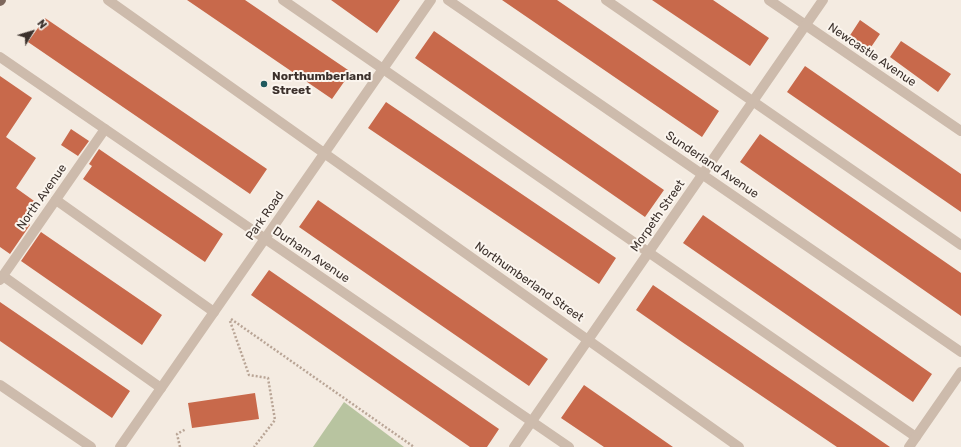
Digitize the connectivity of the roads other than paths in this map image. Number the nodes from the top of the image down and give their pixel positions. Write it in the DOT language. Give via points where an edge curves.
graph roads {
  1 [pos="108,0"];
  2 [pos="283,0"];
  3 [pos="431,0"];
  4 [pos="448,0"];
  5 [pos="606,0"];
  6 [pos="769,0"];
  7 [pos="823,0"];
  8 [pos="806,25"];
  9 [pos="0,57"];
  10 [pos="383,69"];
  11 [pos="753,101"];
  12 [pos="105,129"];
  13 [pos="961,131"];
  14 [pos="324,154"];
  15 [pos="702,174"];
  16 [pos="56,200"];
  17 [pos="265,239"];
  18 [pos="961,245"];
  19 [pos="648,252"];
  20 [pos="1,278"];
  21 [pos="214,312"];
  22 [pos="588,340"];
  23 [pos="961,352"];
  24 [pos="961,372"];
  25 [pos="0,385"];
  26 [pos="161,388"];
  27 [pos="531,422"];
  28 [pos="916,437"];
  29 [pos="92,447"];
  30 [pos="120,447"];
  31 [pos="514,447"];
  32 [pos="568,447"];
  33 [pos="739,447"];
  34 [pos="909,447"];
  1 -- 14 [label="street, Northumberland Street"];
  2 -- 10 [label="street"];
  3 -- 10 [label="street, Park Road"];
  4 -- 15 [label="street, Sunderland Avenue"];
  5 -- 11 [label="street"];
  6 -- 8 [label="street, Newcastle Avenue"];
  7 -- 8 [label="street, Morpeth Street"];
  8 -- 11 [label="street, Morpeth Street"];
  8 -- 13 [label="street, Newcastle Avenue"];
  9 -- 12 [label="street, Durham Avenue"];
  10 -- 14 [label="street, Park Road"];
  10 -- 19 [label="street"];
  11 -- 15 [label="street, Morpeth Street"];
  11 -- 18 [label="street"];
  12 -- 16 [label="street, North Avenue"];
  12 -- 17 [label="street, Durham Avenue"];
  14 -- 17 [label="street, Park Road"];
  14 -- 22 [label="street, Northumberland Street"];
  15 -- 19 [label="street, Morpeth Street"];
  15 -- 23 [label="street, Sunderland Avenue"];
  16 -- 20 [label="street, North Avenue"];
  16 -- 21 [label="street"];
  17 -- 21 [label="street, Park Road"];
  17 -- 27 [label="street, Durham Avenue"];
  19 -- 22 [label="street, Morpeth Street"];
  19 -- 28 [label="street"];
  20 -- 26 [label="street"];
  21 -- 26 [label="street, Park Road"];
  22 -- 27 [label="street, Morpeth Street"];
  22 -- 33 [label="street, Northumberland Street"];
  24 -- 28 [label="street"];
  25 -- 29 [label="street"];
  26 -- 30 [label="street, Park Road"];
  27 -- 31 [label="street, Morpeth Street"];
  27 -- 32 [label="street, Durham Avenue"];
  28 -- 34 [label="street"];
}
